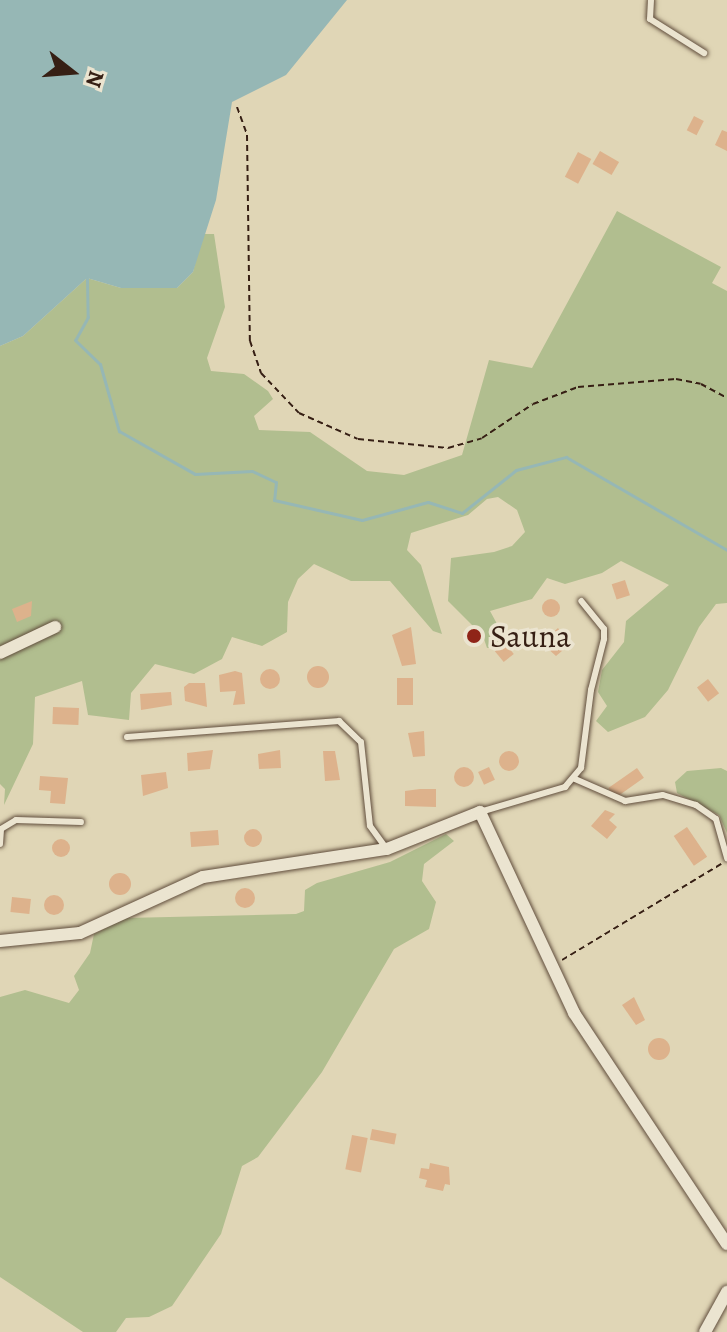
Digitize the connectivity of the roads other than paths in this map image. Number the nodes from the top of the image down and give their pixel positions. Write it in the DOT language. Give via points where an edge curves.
graph roads {
  1 [pos="651,0"];
  2 [pos="704,53"];
  3 [pos="581,601"];
  4 [pos="55,627"];
  5 [pos="0,653"];
  6 [pos="127,737"];
  7 [pos="575,779"];
  8 [pos="480,812"];
  9 [pos="81,822"];
  10 [pos="0,844"];
  11 [pos="387,849"];
  12 [pos="727,859"];
  13 [pos="0,941"];
  14 [pos="727,1244"];
  15 [pos="727,1292"];
  16 [pos="705,1332"];
  1 -- 2 [label="lane" via="650,19"];
  3 -- 7 [label="lane" via="604,629 604,639"];
  4 -- 5 [label="street"];
  6 -- 11 [label="lane" via="339,721 361,742 370,826"];
  7 -- 8 [label="lane" via="547,794"];
  7 -- 12 [label="lane" via="625,801 663,795 696,805 716,819"];
  8 -- 11 [label="street"];
  8 -- 14 [label="street" via="551,967 604,1061"];
  9 -- 10 [label="lane" via="16,820 1,829"];
  11 -- 13 [label="street" via="203,877 80,933"];
  15 -- 16 [label="street"];
}
